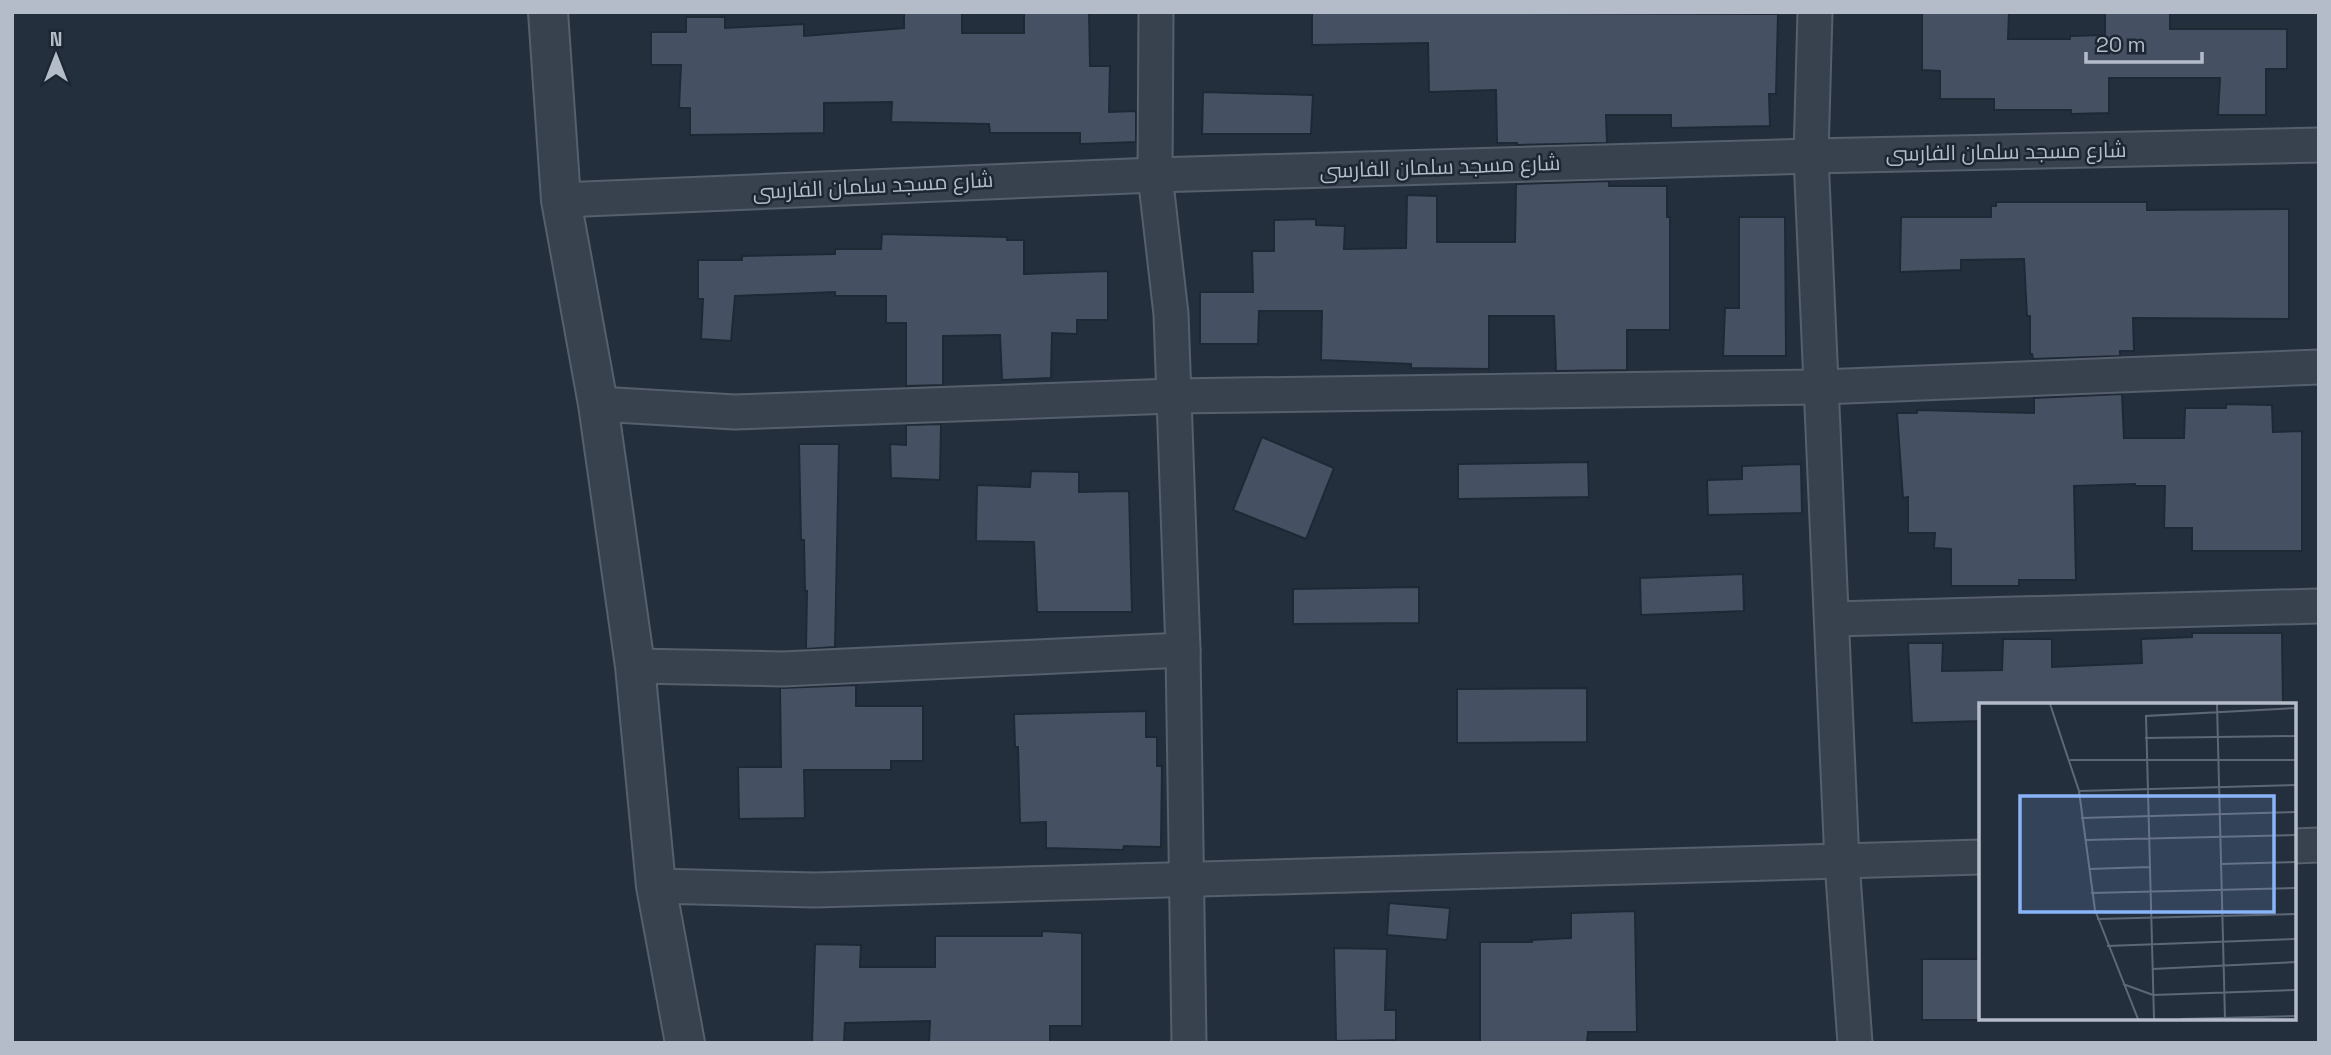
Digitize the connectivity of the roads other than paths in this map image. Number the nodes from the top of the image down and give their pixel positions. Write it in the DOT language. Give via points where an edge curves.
graph roads {
  1 [pos="548,12"];
  2 [pos="1156,12"];
  3 [pos="1815,12"];
  4 [pos="2319,145"];
  5 [pos="1811,156"];
  6 [pos="1155,175"];
  7 [pos="561,200"];
  8 [pos="2319,367"];
  9 [pos="1821,387"];
  10 [pos="1173,396"];
  11 [pos="598,404"];
  12 [pos="2319,606"];
  13 [pos="1833,620"];
  14 [pos="1183,650"];
  15 [pos="635,666"];
  16 [pos="2319,845"];
  17 [pos="2296,846"];
  18 [pos="1979,857"];
  19 [pos="1842,862"];
  20 [pos="1187,880"];
  21 [pos="656,886"];
  22 [pos="685,1043"];
  23 [pos="1189,1043"];
  24 [pos="1855,1043"];
  1 -- 7 [label="street"];
  2 -- 6 [label="street"];
  3 -- 5 [label="street"];
  4 -- 5 [label="street, شارع مسجد سلمان الفارسى"];
  5 -- 6 [label="street, شارع مسجد سلمان الفارسى"];
  5 -- 9 [label="street"];
  6 -- 7 [label="street, شارع مسجد سلمان الفارسى"];
  6 -- 10 [label="street" via="1171,314"];
  7 -- 11 [label="street"];
  8 -- 9 [label="street"];
  9 -- 10 [label="street"];
  9 -- 13 [label="street"];
  10 -- 11 [label="street" via="735,412"];
  10 -- 14 [label="street"];
  11 -- 15 [label="street"];
  12 -- 13 [label="street"];
  13 -- 19 [label="street"];
  14 -- 15 [label="street" via="783,669"];
  14 -- 20 [label="street"];
  15 -- 21 [label="street"];
  16 -- 17 [label="street"];
  18 -- 19 [label="street"];
  19 -- 20 [label="street"];
  19 -- 24 [label="street"];
  20 -- 21 [label="street" via="815,890"];
  20 -- 23 [label="street"];
  21 -- 22 [label="street"];
}
